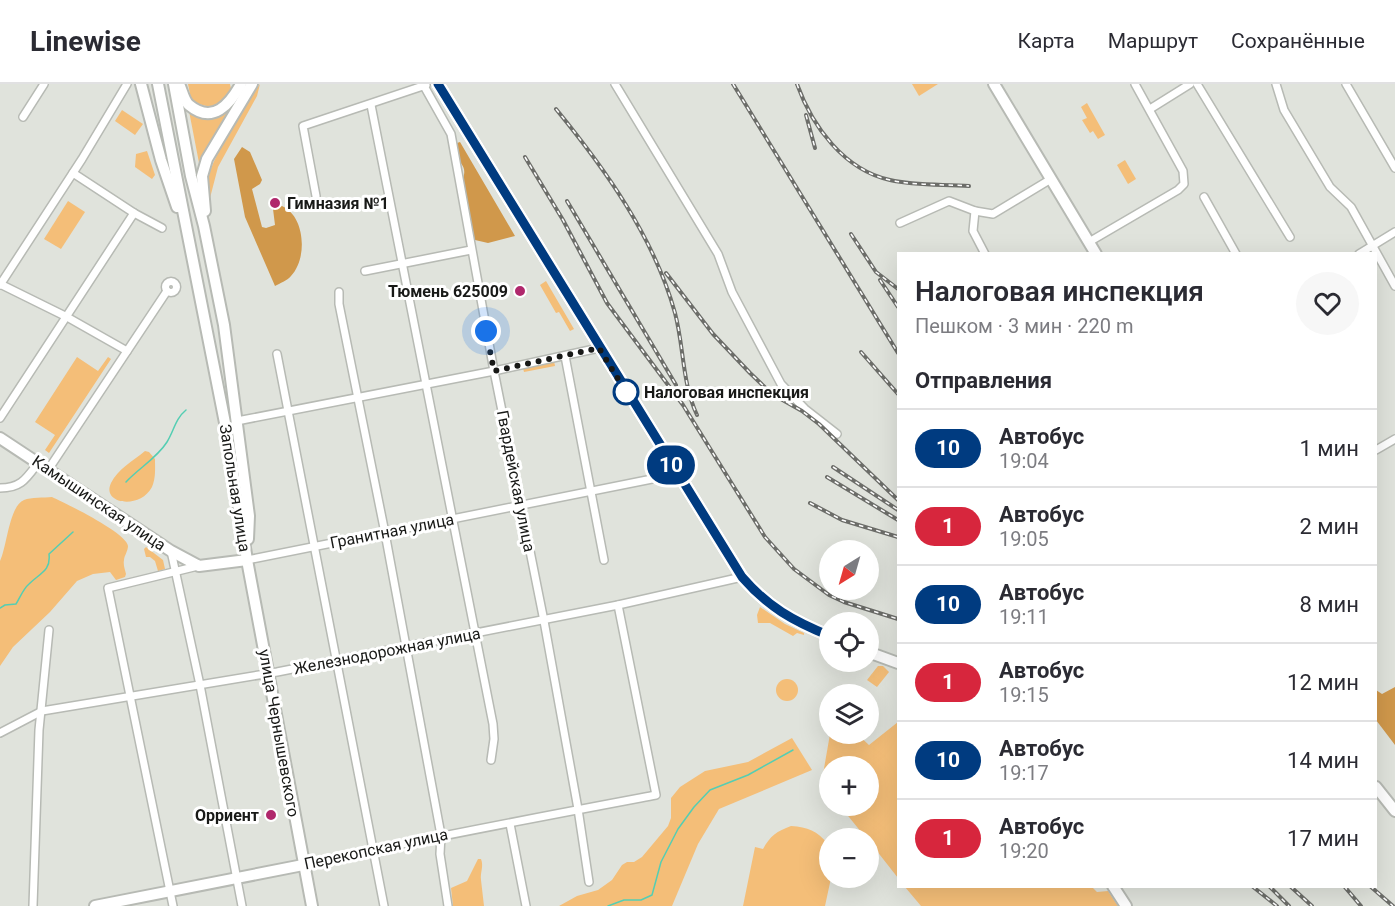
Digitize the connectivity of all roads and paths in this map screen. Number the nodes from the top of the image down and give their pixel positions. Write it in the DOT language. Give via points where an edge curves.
graph roads {
  1 [pos="44,84"];
  2 [pos="127,84"];
  3 [pos="141,84"];
  4 [pos="158,84"];
  5 [pos="176,84"];
  6 [pos="242,84"];
  7 [pos="252,84"];
  8 [pos="438,84"];
  9 [pos="615,84"];
  10 [pos="994,84"];
  11 [pos="1135,84"];
  12 [pos="1190,84"];
  13 [pos="1197,84"];
  14 [pos="1276,84"];
  15 [pos="1346,84"];
  16 [pos="426,85"];
  17 [pos="371,105"];
  18 [pos="1150,109"];
  19 [pos="23,117"];
  20 [pos="464,126"];
  21 [pos="451,134"];
  22 [pos="1395,168"];
  23 [pos="73,173"];
  24 [pos="1051,179"];
  25 [pos="316,196"];
  26 [pos="1204,197"];
  27 [pos="975,212"];
  28 [pos="134,213"];
  29 [pos="900,223"];
  30 [pos="204,226"];
  31 [pos="162,228"];
  32 [pos="187,231"];
  33 [pos="1395,232"];
  34 [pos="1290,237"];
  35 [pos="1372,245"];
  36 [pos="471,250"];
  37 [pos="1092,250"];
  38 [pos="984,252"];
  39 [pos="1235,252"];
  40 [pos="1362,252"];
  41 [pos="1376,252"];
  42 [pos="1377,254"];
  43 [pos="401,264"];
  44 [pos="365,271"];
  45 [pos="0,284"];
  46 [pos="1395,286"];
  47 [pos="167,291"];
  48 [pos="339,292"];
  49 [pos="67,317"];
  50 [pos="599,348"];
  51 [pos="127,351"];
  52 [pos="277,354"];
  53 [pos="565,356"];
  54 [pos="494,371"];
  55 [pos="425,384"];
  56 [pos="357,398"];
  57 [pos="287,411"];
  58 [pos="0,418"];
  59 [pos="237,421"];
  60 [pos="837,434"];
  61 [pos="0,438"];
  62 [pos="1395,439"];
  63 [pos="1377,449"];
  64 [pos="38,463"];
  65 [pos="48,470"];
  66 [pos="677,474"];
  67 [pos="0,488"];
  68 [pos="592,492"];
  69 [pos="521,506"];
  70 [pos="453,519"];
  71 [pos="385,533"];
  72 [pos="314,547"];
  73 [pos="171,551"];
  74 [pos="247,560"];
  75 [pos="604,560"];
  76 [pos="199,566"];
  77 [pos="175,573"];
  78 [pos="742,577"];
  79 [pos="618,605"];
  80 [pos="544,621"];
  81 [pos="49,630"];
  82 [pos="819,631"];
  83 [pos="476,633"];
  84 [pos="406,646"];
  85 [pos="879,656"];
  86 [pos="336,661"];
  87 [pos="897,663"];
  88 [pos="268,674"];
  89 [pos="200,685"];
  90 [pos="131,697"];
  91 [pos="42,711"];
  92 [pos="0,733"];
  93 [pos="492,760"];
  94 [pos="1377,787"];
  95 [pos="578,809"];
  96 [pos="1395,811"];
  97 [pos="510,824"];
  98 [pos="441,835"];
  99 [pos="374,849"];
  100 [pos="303,865"];
  101 [pos="237,878"];
  102 [pos="589,882"];
  103 [pos="1114,888"];
  104 [pos="170,891"];
  105 [pos="33,906"];
  106 [pos="95,906"];
  107 [pos="173,906"];
  108 [pos="242,906"];
  109 [pos="312,906"];
  110 [pos="384,906"];
  111 [pos="448,906"];
  112 [pos="526,906"];
  113 [pos="1126,906"];
  1 -- 19 [label="street"];
  2 -- 23 [label="street"];
  3 -- 32 [label="street" via="161,160"];
  4 -- 32 [label="street, Запольная улица"];
  5 -- 6 [label="street" via="188,104 203,113 218,111 232,100"];
  5 -- 30 [label="street, Запольная улица" via="191,176"];
  7 -- 30 [label="street" via="207,159 202,176"];
  8 -- 20 [label="street"];
  9 -- 60 [label="street" via="718,254 732,292 781,384"];
  10 -- 24 [label="street"];
  11 -- 18 [label="street"];
  12 -- 18 [label="street"];
  13 -- 34 [label="street"];
  14 -- 35 [label="street" via="1284,110 1324,178 1351,207"];
  15 -- 22 [label="street"];
  16 -- 17 [label="street"];
  16 -- 21 [label="street, Гвардейская улица"];
  17 -- 25 [label="street" via="303,126"];
  17 -- 43 [label="street"];
  18 -- 37 [label="street" via="1183,171 1184,184"];
  20 -- 21 [label="street"];
  20 -- 50 [label="street"];
  21 -- 36 [label="street, Гвардейская улица"];
  23 -- 28 [label="street"];
  23 -- 45 [label="street"];
  24 -- 27 [label="street" via="993,214"];
  24 -- 37 [label="street"];
  26 -- 39 [label="street"];
  27 -- 29 [label="street" via="949,201"];
  27 -- 38 [label="street" via="974,231"];
  28 -- 31 [label="street"];
  28 -- 49 [label="street"];
  30 -- 59 [label="street, Запольная улица" via="224,325"];
  32 -- 74 [label="street, Запольная улица"];
  33 -- 35 [label="street"];
  35 -- 40 [label="street"];
  35 -- 41 [label="street"];
  36 -- 43 [label="street"];
  36 -- 54 [label="street, Гвардейская улица"];
  42 -- 46 [label="street"];
  43 -- 44 [label="street"];
  43 -- 55 [label="street"];
  45 -- 49 [label="street"];
  47 -- 51 [label="street"];
  48 -- 56 [label="street"];
  49 -- 51 [label="street"];
  49 -- 58 [label="street"];
  50 -- 53 [label="street"];
  50 -- 66 [label="street"];
  51 -- 65 [label="street"];
  52 -- 57 [label="street"];
  53 -- 54 [label="street"];
  53 -- 68 [label="street"];
  54 -- 55 [label="street"];
  54 -- 69 [label="street, Гвардейская улица"];
  55 -- 56 [label="street"];
  55 -- 70 [label="street"];
  56 -- 57 [label="street"];
  56 -- 71 [label="street"];
  57 -- 59 [label="street"];
  57 -- 72 [label="street"];
  59 -- 74 [label="street, Запольная улица" via="249,516"];
  61 -- 64 [label="street, Камышинская улица"];
  62 -- 63 [label="street"];
  64 -- 65 [label="street, Камышинская улица"];
  64 -- 67 [label="street" via="15,488"];
  65 -- 73 [label="street, Камышинская улица"];
  66 -- 68 [label="street, Гранитная улица"];
  66 -- 78 [label="street"];
  68 -- 69 [label="street, Гранитная улица"];
  68 -- 75 [label="street"];
  69 -- 70 [label="street, Гранитная улица"];
  69 -- 80 [label="street, Гвардейская улица"];
  70 -- 71 [label="street, Гранитная улица"];
  70 -- 83 [label="street"];
  71 -- 72 [label="street, Гранитная улица"];
  71 -- 84 [label="street"];
  72 -- 74 [label="street, Гранитная улица"];
  72 -- 86 [label="street"];
  73 -- 76 [label="street, Камышинская улица"];
  73 -- 77 [label="street"];
  74 -- 76 [label="street, Гранитная улица"];
  74 -- 88 [label="street, улица Чернышевского"];
  76 -- 77 [label="street, Гранитная улица"];
  77 -- 89 [label="street"];
  77 -- 90 [label="street, Гранитная улица" via="108,588"];
  78 -- 79 [label="street, Железнодорожная улица"];
  78 -- 82 [label="street" via="781,613"];
  79 -- 80 [label="street, Железнодорожная улица"];
  79 -- 95 [label="street, Перекопская улица" via="657,795"];
  80 -- 83 [label="street, Железнодорожная улица"];
  80 -- 95 [label="street, Гвардейская улица"];
  81 -- 91 [label="street"];
  83 -- 84 [label="street, Железнодорожная улица"];
  83 -- 93 [label="street" via="493,724"];
  84 -- 86 [label="street, Железнодорожная улица"];
  84 -- 98 [label="street"];
  85 -- 87 [label="street"];
  86 -- 88 [label="street, Железнодорожная улица"];
  86 -- 99 [label="street"];
  88 -- 89 [label="street, Железнодорожная улица"];
  88 -- 100 [label="street, улица Чернышевского"];
  89 -- 90 [label="street, Железнодорожная улица"];
  89 -- 101 [label="street"];
  90 -- 91 [label="street, Железнодорожная улица"];
  90 -- 104 [label="street"];
  91 -- 92 [label="street, Железнодорожная улица"];
  91 -- 105 [label="street"];
  94 -- 96 [label="street"];
  95 -- 97 [label="street, Перекопская улица"];
  95 -- 102 [label="street, Гвардейская улица"];
  97 -- 98 [label="street, Перекопская улица"];
  97 -- 112 [label="street"];
  98 -- 99 [label="street, Перекопская улица"];
  98 -- 111 [label="street"];
  99 -- 100 [label="street, Перекопская улица"];
  99 -- 110 [label="street"];
  100 -- 101 [label="street, Перекопская улица"];
  100 -- 109 [label="street, улица Чернышевского"];
  101 -- 104 [label="street, Перекопская улица"];
  101 -- 108 [label="street"];
  103 -- 113 [label="street"];
  104 -- 106 [label="street, Перекопская улица"];
  104 -- 107 [label="street"];
}
